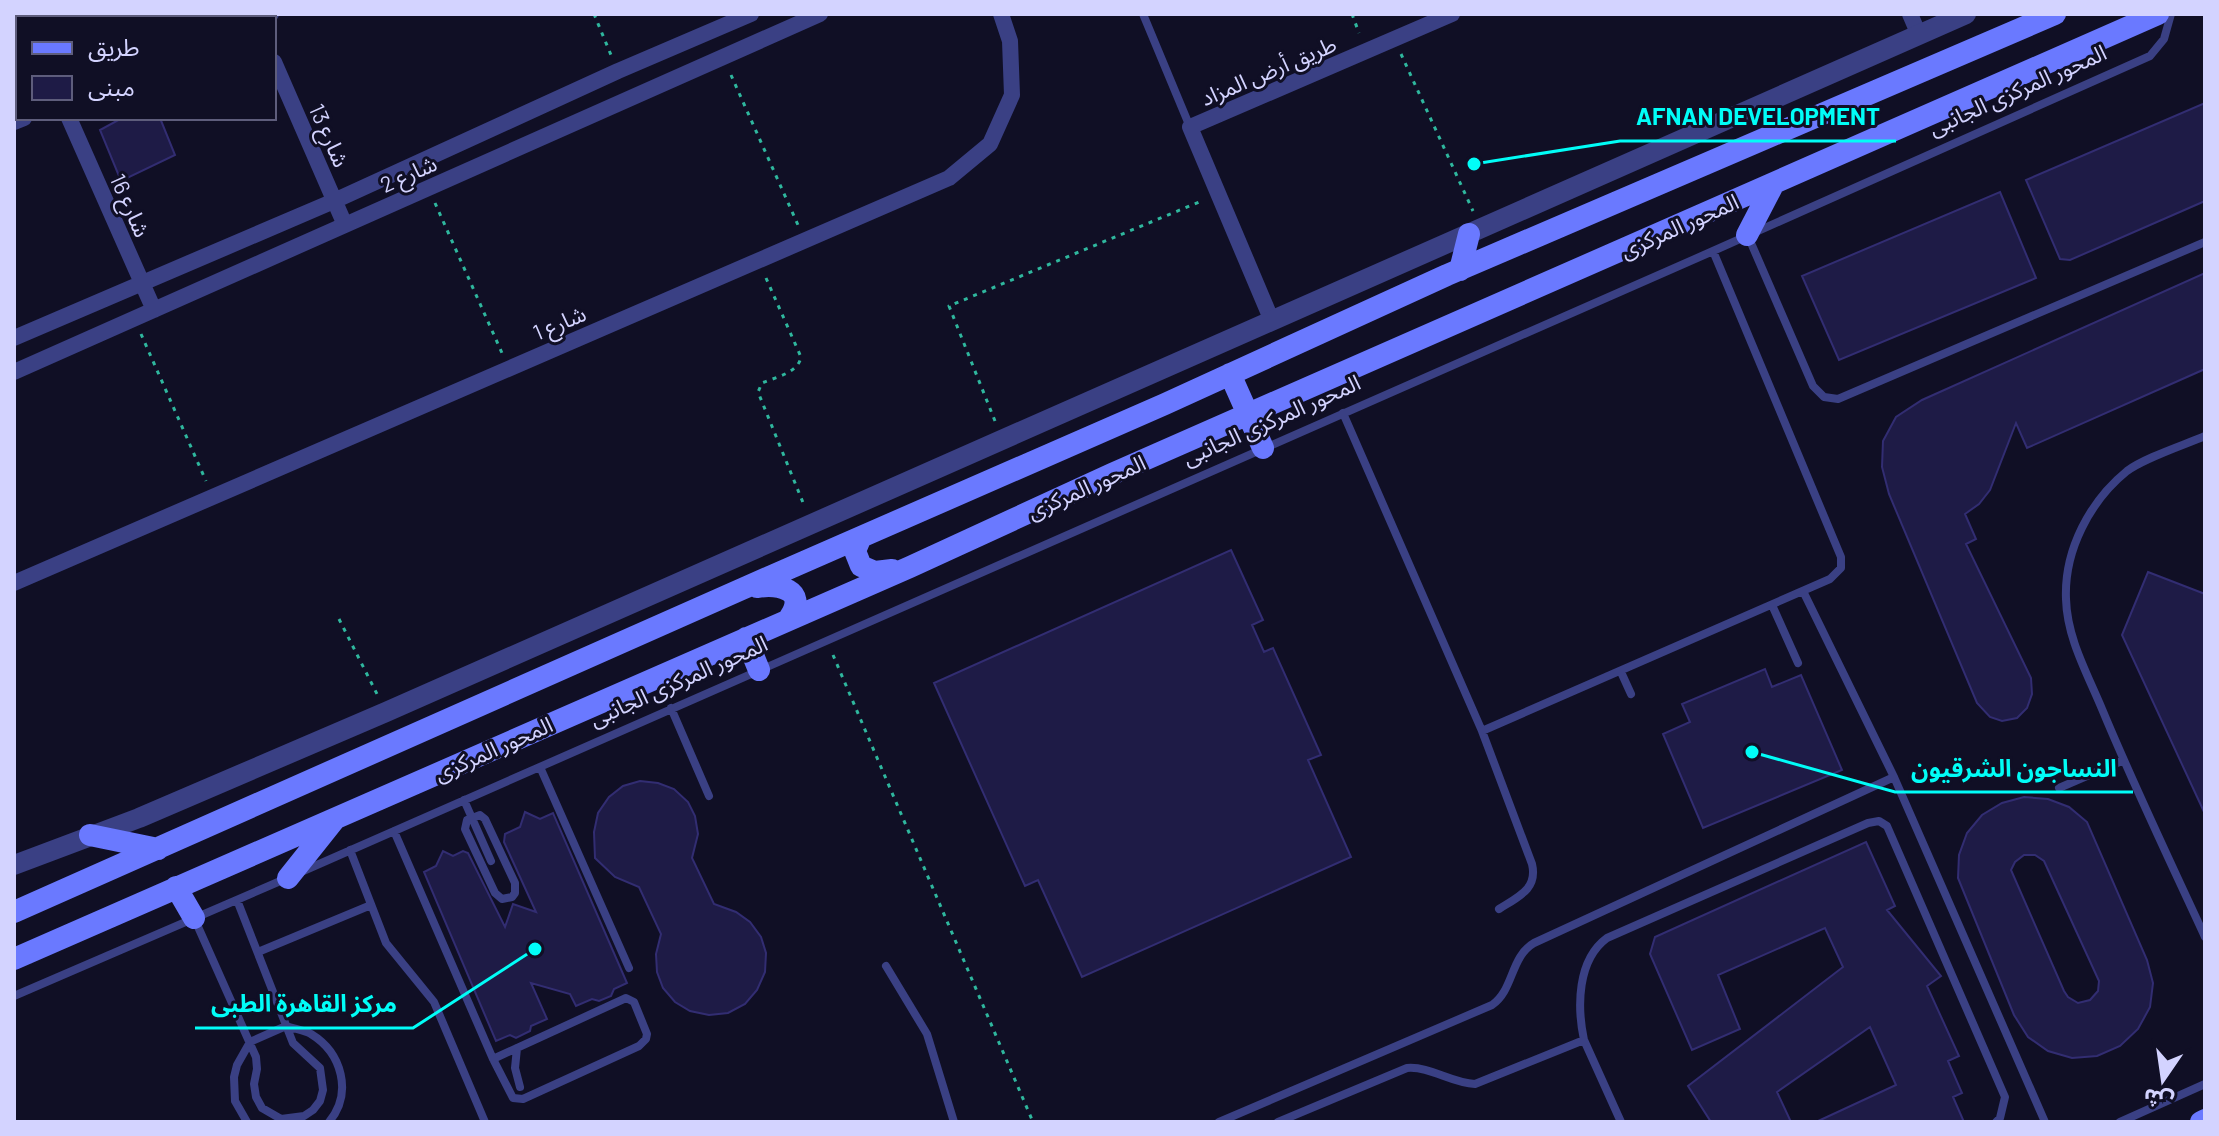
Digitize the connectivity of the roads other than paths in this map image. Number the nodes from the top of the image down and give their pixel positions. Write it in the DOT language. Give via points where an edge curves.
graph roads {
  1 [pos="751,14"];
  2 [pos="820,14"];
  3 [pos="1001,14"];
  4 [pos="1143,14"];
  5 [pos="1452,14"];
  6 [pos="1910,14"];
  7 [pos="1966,14"];
  8 [pos="2158,14"];
  9 [pos="2171,14"];
  10 [pos="2045,16"];
  11 [pos="2114,24"];
  12 [pos="1919,35"];
  13 [pos="276,67"];
  14 [pos="70,120"];
  15 [pos="1190,127"];
  16 [pos="1774,183"];
  17 [pos="334,201"];
  18 [pos="345,225"];
  19 [pos="1475,231"];
  20 [pos="1747,235"];
  21 [pos="2205,242"];
  22 [pos="1713,251"];
  23 [pos="1460,270"];
  24 [pos="142,283"];
  25 [pos="154,310"];
  26 [pos="1272,321"];
  27 [pos="14,338"];
  28 [pos="14,372"];
  29 [pos="1230,374"];
  30 [pos="1249,413"];
  31 [pos="1343,413"];
  32 [pos="2205,436"];
  33 [pos="1263,448"];
  34 [pos="860,539"];
  35 [pos="910,567"];
  36 [pos="14,583"];
  37 [pos="742,589"];
  38 [pos="1803,591"];
  39 [pos="1772,605"];
  40 [pos="790,617"];
  41 [pos="746,638"];
  42 [pos="1798,663"];
  43 [pos="759,670"];
  44 [pos="1621,672"];
  45 [pos="1631,694"];
  46 [pos="671,708"];
  47 [pos="1482,731"];
  48 [pos="2124,760"];
  49 [pos="540,767"];
  50 [pos="1894,777"];
  51 [pos="2059,788"];
  52 [pos="709,796"];
  53 [pos="464,800"];
  54 [pos="337,817"];
  55 [pos="472,818"];
  56 [pos="394,831"];
  57 [pos="90,835"];
  58 [pos="158,849"];
  59 [pos="350,850"];
  60 [pos="491,861"];
  61 [pos="14,865"];
  62 [pos="288,878"];
  63 [pos="176,887"];
  64 [pos="237,900"];
  65 [pos="371,905"];
  66 [pos="1499,909"];
  67 [pos="14,912"];
  68 [pos="194,918"];
  69 [pos="2205,937"];
  70 [pos="258,952"];
  71 [pos="14,959"];
  72 [pos="886,966"];
  73 [pos="629,968"];
  74 [pos="14,996"];
  75 [pos="286,1026"];
  76 [pos="1584,1040"];
  77 [pos="250,1042"];
  78 [pos="517,1048"];
  79 [pos="493,1059"];
  80 [pos="2205,1084"];
  81 [pos="520,1087"];
  82 [pos="247,1122"];
  83 [pos="329,1122"];
  84 [pos="485,1122"];
  85 [pos="954,1122"];
  86 [pos="1219,1122"];
  87 [pos="1278,1122"];
  88 [pos="1621,1122"];
  89 [pos="1996,1122"];
  90 [pos="2045,1122"];
  91 [pos="2120,1122"];
  1 -- 17 [label="street, شارع 2"];
  2 -- 18 [label="street, شارع 2"];
  3 -- 36 [label="street, شارع 1" via="1010,41 1012,95 990,144 949,178"];
  4 -- 15 [label="lane"];
  5 -- 15 [label="street, طريق أرض المزاد"];
  6 -- 12 [label="street"];
  7 -- 12 [label="street"];
  8 -- 11 [label="main road, المحور المركزى"];
  9 -- 20 [label="lane, المحور المركزى الجانبى" via="2164,39 2150,56"];
  10 -- 23 [label="main road, المحور المركزى"];
  11 -- 16 [label="main road, المحور المركزى"];
  12 -- 19 [label="street"];
  13 -- 17 [label="street, شارع 13"];
  14 -- 24 [label="street, شارع 16"];
  15 -- 26 [label="street"];
  16 -- 20 [label="main road"];
  16 -- 30 [label="main road, المحور المركزى"];
  17 -- 18 [label="street, شارع 13"];
  17 -- 24 [label="street, شارع 2"];
  18 -- 25 [label="street, شارع 2"];
  19 -- 23 [label="main road"];
  19 -- 26 [label="street"];
  20 -- 21 [label="lane" via="1813,386 1824,397 1838,399"];
  20 -- 22 [label="lane, المحور المركزى الجانبى"];
  22 -- 31 [label="lane, المحور المركزى الجانبى"];
  22 -- 38 [label="lane" via="1841,557 1835,576"];
  23 -- 29 [label="main road, المحور المركزى"];
  24 -- 25 [label="street, شارع 16"];
  24 -- 27 [label="street, شارع 2"];
  25 -- 28 [label="street, شارع 2"];
  26 -- 57 [label="street" via="386,712"];
  29 -- 30 [label="main road"];
  29 -- 34 [label="main road, المحور المركزى"];
  30 -- 33 [label="main road"];
  30 -- 35 [label="main road, المحور المركزى"];
  31 -- 33 [label="lane, المحور المركزى الجانبى"];
  31 -- 47 [label="lane"];
  32 -- 48 [label="lane" via="2121,477 2082,526 2069,561 2065,598 2070,635"];
  33 -- 43 [label="lane, المحور المركزى الجانبى"];
  34 -- 35 [label="main road" via="856,557 864,569"];
  34 -- 37 [label="main road, المحور المركزى"];
  35 -- 40 [label="main road, المحور المركزى"];
  37 -- 40 [label="main road" via="788,589 795,606"];
  37 -- 58 [label="main road, المحور المركزى"];
  38 -- 39 [label="lane"];
  38 -- 50 [label="lane"];
  39 -- 42 [label="lane"];
  39 -- 44 [label="lane"];
  40 -- 41 [label="main road, المحور المركزى"];
  41 -- 43 [label="main road"];
  41 -- 54 [label="main road, المحور المركزى"];
  43 -- 46 [label="lane, المحور المركزى الجانبى"];
  44 -- 45 [label="lane"];
  44 -- 47 [label="lane"];
  46 -- 49 [label="lane, المحور المركزى الجانبى"];
  46 -- 52 [label="lane"];
  47 -- 66 [label="lane" via="1533,870 1528,890"];
  48 -- 51 [label="lane"];
  48 -- 69 [label="lane"];
  49 -- 53 [label="lane, المحور المركزى الجانبى"];
  49 -- 73 [label="lane"];
  50 -- 86 [label="lane" via="1534,943 1519,957 1501,998 1492,1005"];
  50 -- 90 [label="lane"];
  53 -- 55 [label="lane"];
  53 -- 56 [label="lane, المحور المركزى الجانبى"];
  54 -- 62 [label="main road"];
  54 -- 63 [label="main road, المحور المركزى"];
  55 -- 55 [label="lane" via="465,829 495,893 507,899 515,893 515,883 484,817"];
  55 -- 60 [label="lane"];
  56 -- 59 [label="lane, المحور المركزى الجانبى"];
  56 -- 79 [label="lane"];
  57 -- 58 [label="main road"];
  57 -- 61 [label="street"];
  58 -- 67 [label="main road, المحور المركزى"];
  59 -- 62 [label="lane, المحور المركزى الجانبى"];
  59 -- 65 [label="lane"];
  62 -- 64 [label="lane, المحور المركزى الجانبى"];
  63 -- 68 [label="main road"];
  63 -- 71 [label="main road, المحور المركزى"];
  64 -- 68 [label="lane, المحور المركزى الجانبى"];
  64 -- 70 [label="lane"];
  65 -- 70 [label="lane"];
  65 -- 84 [label="lane" via="394,956 434,1002"];
  68 -- 74 [label="lane, المحور المركزى الجانبى"];
  68 -- 77 [label="lane"];
  70 -- 75 [label="lane"];
  72 -- 85 [label="lane" via="927,1034"];
  75 -- 77 [label="lane"];
  75 -- 77 [label="lane" via="293,1043 320,1068 323,1078 320,1101 304,1116 281,1119 262,1108"];
  75 -- 83 [label="lane" via="310,1033 336,1060 342,1096"];
  76 -- 87 [label="lane" via="1475,1084 1407,1068"];
  76 -- 88 [label="lane"];
  76 -- 89 [label="lane" via="1580,999 1589,960 1600,943 1879,821 1887,826 2005,1097"];
  77 -- 82 [label="lane" via="237,1065 234,1089"];
  78 -- 79 [label="lane"];
  78 -- 79 [label="lane" via="626,998 634,1002 647,1034 639,1046 518,1100 509,1094"];
  78 -- 81 [label="lane"];
  80 -- 91 [label="lane"];
}
